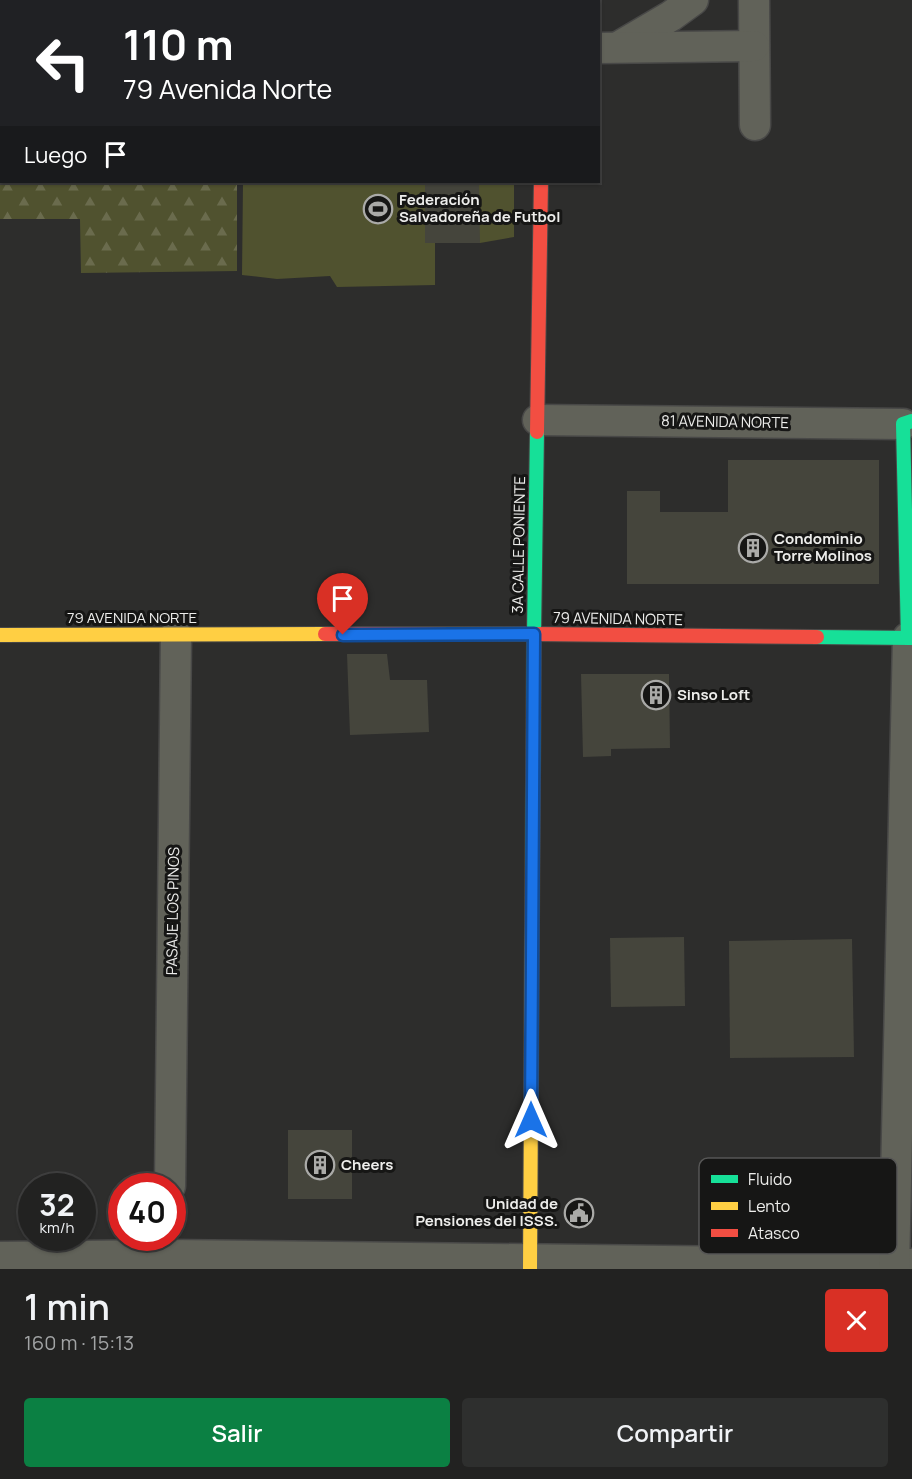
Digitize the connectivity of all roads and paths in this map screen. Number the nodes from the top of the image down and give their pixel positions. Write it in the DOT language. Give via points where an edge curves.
graph roads {
  1 [pos="693,0"];
  2 [pos="754,0"];
  3 [pos="754,46"];
  4 [pos="608,48"];
  5 [pos="755,125"];
  6 [pos="541,183"];
  7 [pos="538,420"];
  8 [pos="908,423"];
  9 [pos="534,634"];
  10 [pos="0,635"];
  11 [pos="176,635"];
  12 [pos="910,638"];
  13 [pos="170,1173"];
  14 [pos="169,1254"];
  15 [pos="0,1257"];
  16 [pos="531,1264"];
  17 [pos="900,1266"];
  1 -- 4 [label="street" via="671,16"];
  2 -- 3 [label="street"];
  3 -- 4 [label="street"];
  3 -- 5 [label="street"];
  6 -- 7 [label="street, 3A CALLE PONIENTE"];
  7 -- 8 [label="street, 81 AVENIDA NORTE"];
  7 -- 9 [label="street, 3A CALLE PONIENTE"];
  8 -- 12 [label="street"];
  9 -- 11 [label="street, 79 AVENIDA NORTE"];
  9 -- 12 [label="street, 79 AVENIDA NORTE"];
  9 -- 16 [label="street, 3A CALLE PONIENTE"];
  10 -- 11 [label="street, 79 AVENIDA NORTE"];
  11 -- 13 [label="street, PASAJE LOS PINOS"];
  12 -- 17 [label="street"];
  14 -- 15 [label="street"];
  14 -- 16 [label="street"];
  16 -- 17 [label="street"];
}
